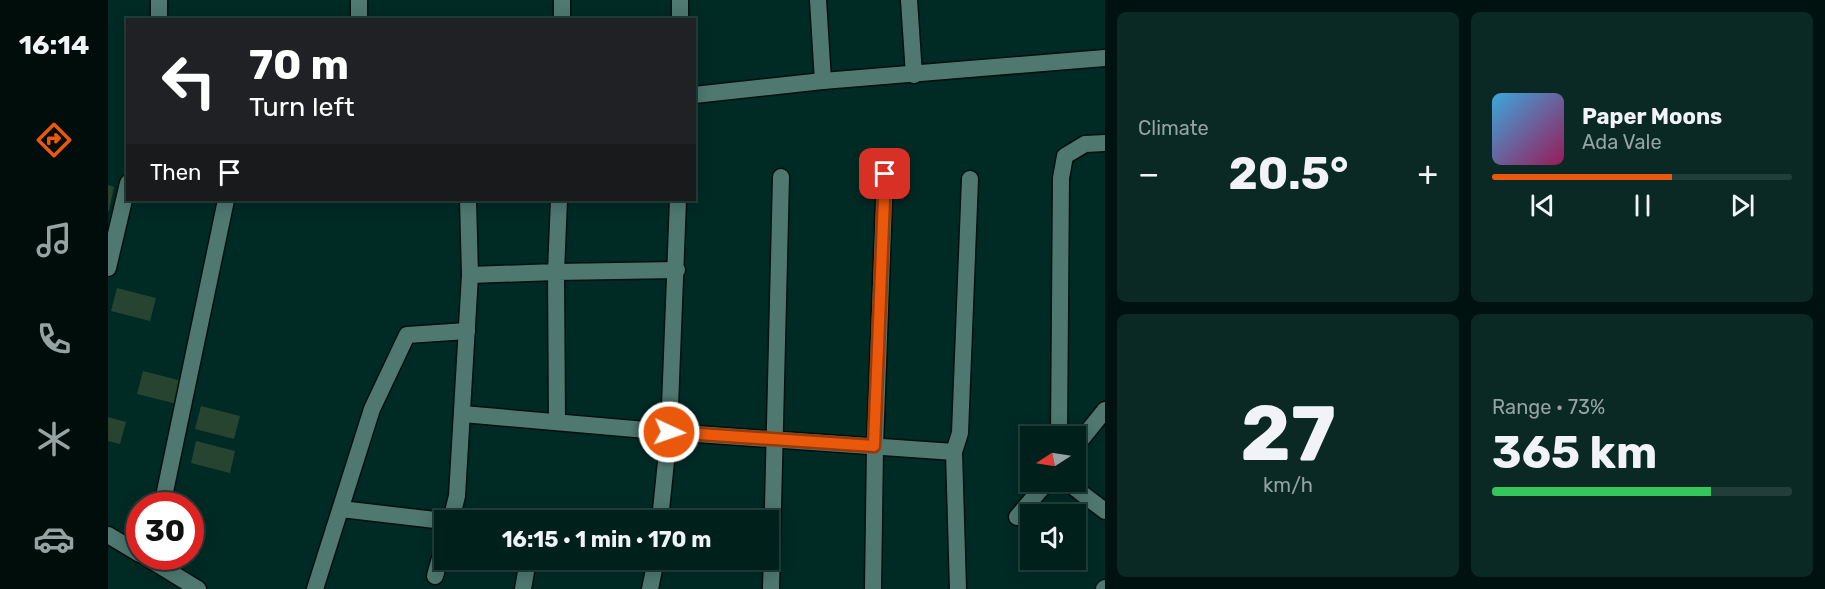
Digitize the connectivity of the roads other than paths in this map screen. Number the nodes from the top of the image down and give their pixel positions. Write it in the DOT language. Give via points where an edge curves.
graph roads {
  1 [pos="159,0"];
  2 [pos="359,0"];
  3 [pos="562,0"];
  4 [pos="680,0"];
  5 [pos="818,0"];
  6 [pos="909,0"];
  7 [pos="159,18"];
  8 [pos="359,18"];
  9 [pos="562,18"];
  10 [pos="680,18"];
  11 [pos="1105,58"];
  12 [pos="914,75"];
  13 [pos="824,81"];
  14 [pos="696,95"];
  15 [pos="1105,143"];
  16 [pos="885,174"];
  17 [pos="781,177"];
  18 [pos="969,179"];
  19 [pos="126,192"];
  20 [pos="226,201"];
  21 [pos="468,201"];
  22 [pos="559,201"];
  23 [pos="678,201"];
  24 [pos="108,268"];
  25 [pos="677,270"];
  26 [pos="556,272"];
  27 [pos="470,275"];
  28 [pos="467,331"];
  29 [pos="1105,410"];
  30 [pos="462,414"];
  31 [pos="557,422"];
  32 [pos="1059,426"];
  33 [pos="669,432"];
  34 [pos="1086,434"];
  35 [pos="775,438"];
  36 [pos="874,446"];
  37 [pos="954,452"];
  38 [pos="165,492"];
  39 [pos="1038,492"];
  40 [pos="1080,492"];
  41 [pos="341,509"];
  42 [pos="454,510"];
  43 [pos="661,510"];
  44 [pos="1105,511"];
  45 [pos="1017,517"];
  46 [pos="434,520"];
  47 [pos="108,535"];
  48 [pos="126,545"];
  49 [pos="168,570"];
  50 [pos="437,570"];
  51 [pos="526,570"];
  52 [pos="654,570"];
  53 [pos="435,576"];
  54 [pos="198,589"];
  55 [pos="315,589"];
  56 [pos="523,589"];
  57 [pos="650,589"];
  58 [pos="771,589"];
  59 [pos="873,589"];
  60 [pos="958,589"];
  1 -- 7 [label="street"];
  2 -- 8 [label="street"];
  3 -- 9 [label="street"];
  4 -- 10 [label="street"];
  5 -- 13 [label="street"];
  6 -- 12 [label="street"];
  11 -- 12 [label="street"];
  12 -- 13 [label="street"];
  13 -- 14 [label="street"];
  15 -- 32 [label="street" via="1085,144 1065,156 1061,178"];
  16 -- 36 [label="street"];
  17 -- 35 [label="street"];
  18 -- 37 [label="street" via="960,433"];
  19 -- 24 [label="street"];
  20 -- 38 [label="street"];
  21 -- 27 [label="street"];
  22 -- 26 [label="street"];
  23 -- 25 [label="street"];
  25 -- 26 [label="street"];
  25 -- 33 [label="street"];
  26 -- 27 [label="street"];
  26 -- 31 [label="street"];
  27 -- 28 [label="street"];
  28 -- 30 [label="street"];
  28 -- 41 [label="street" via="407,335 372,409"];
  29 -- 34 [label="street"];
  30 -- 31 [label="street"];
  30 -- 42 [label="street"];
  31 -- 33 [label="street"];
  33 -- 35 [label="street"];
  33 -- 43 [label="street"];
  35 -- 36 [label="street"];
  35 -- 58 [label="street"];
  36 -- 37 [label="street"];
  36 -- 59 [label="street"];
  37 -- 60 [label="street"];
  39 -- 45 [label="street"];
  40 -- 44 [label="street"];
  41 -- 46 [label="street"];
  41 -- 55 [label="street"];
  47 -- 48 [label="street"];
  49 -- 54 [label="street"];
  50 -- 53 [label="street"];
  51 -- 56 [label="street"];
  52 -- 57 [label="street"];
}
